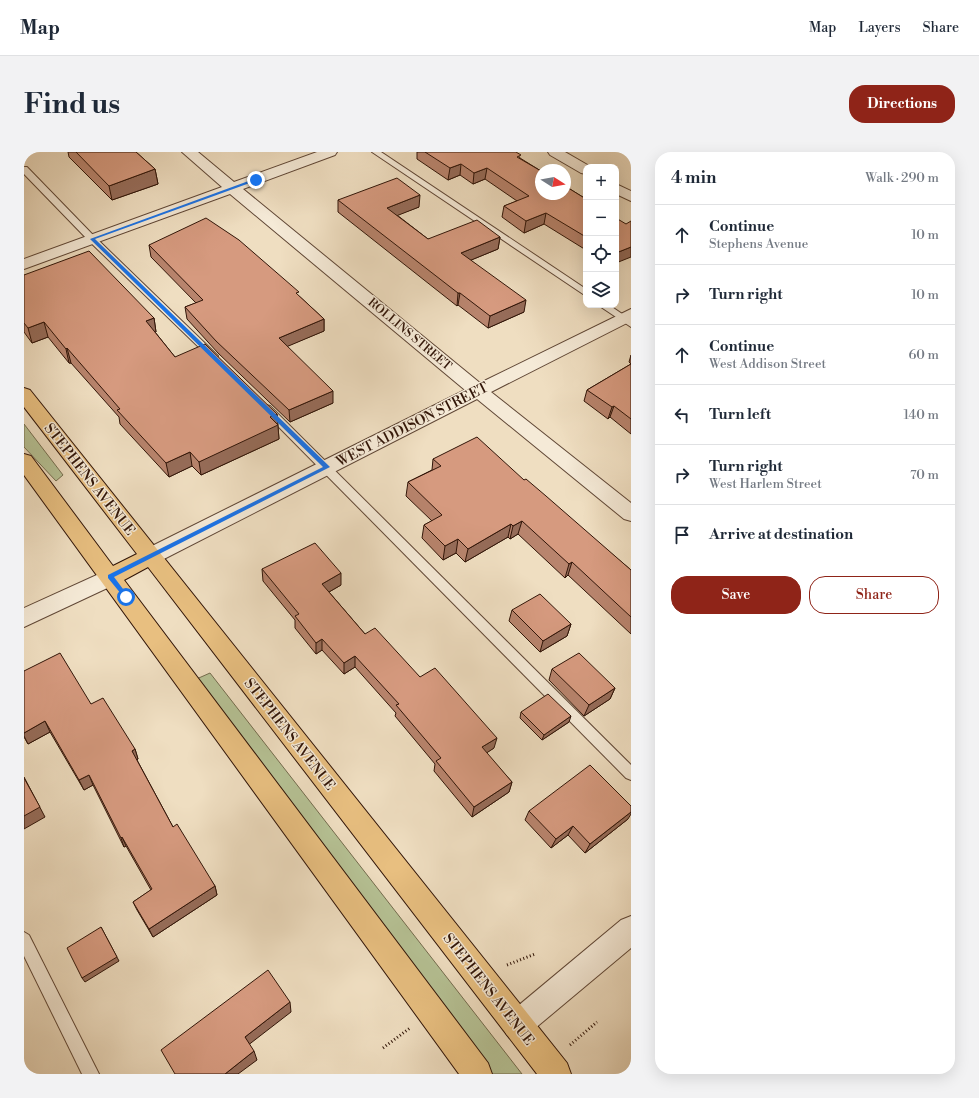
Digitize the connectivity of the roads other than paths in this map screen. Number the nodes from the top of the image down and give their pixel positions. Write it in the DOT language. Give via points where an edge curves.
graph roads {
  1 [pos="190,152"];
  2 [pos="330,152"];
  3 [pos="376,152"];
  4 [pos="555,152"];
  5 [pos="583,168"];
  6 [pos="24,169"];
  7 [pos="234,188"];
  8 [pos="619,190"];
  9 [pos="631,197"];
  10 [pos="92,239"];
  11 [pos="24,264"];
  12 [pos="583,292"];
  13 [pos="608,308"];
  14 [pos="628,319"];
  15 [pos="219,362"];
  16 [pos="478,391"];
  17 [pos="24,394"];
  18 [pos="259,401"];
  19 [pos="24,461"];
  20 [pos="327,467"];
  21 [pos="631,514"];
  22 [pos="151,556"];
  23 [pos="110,577"];
  24 [pos="24,618"];
  25 [pos="631,774"];
  26 [pos="631,930"];
  27 [pos="24,940"];
  28 [pos="517,1025"];
  29 [pos="469,1071"];
  30 [pos="91,1074"];
  31 [pos="556,1074"];
  1 -- 7 [label="street, ROLLINS STREET"];
  2 -- 7 [label="street"];
  3 -- 12 [label="lane"];
  4 -- 5 [label="street"];
  6 -- 10 [label="lane"];
  7 -- 10 [label="street"];
  7 -- 16 [label="street, ROLLINS STREET"];
  8 -- 9 [label="street"];
  10 -- 11 [label="street"];
  10 -- 15 [label="lane"];
  13 -- 14 [label="lane"];
  14 -- 16 [label="street, WEST ADDISON STREET"];
  16 -- 20 [label="street, WEST ADDISON STREET"];
  16 -- 21 [label="street, ROLLINS STREET"];
  17 -- 22 [label="main road, STEPHENS AVENUE"];
  18 -- 20 [label="lane"];
  19 -- 23 [label="main road"];
  20 -- 22 [label="street, WEST ADDISON STREET"];
  20 -- 25 [label="lane"];
  22 -- 23 [label="main road"];
  22 -- 28 [label="main road, STEPHENS AVENUE"];
  23 -- 24 [label="street"];
  23 -- 29 [label="main road"];
  26 -- 28 [label="street"];
  27 -- 30 [label="lane"];
  28 -- 31 [label="main road, STEPHENS AVENUE"];
}
